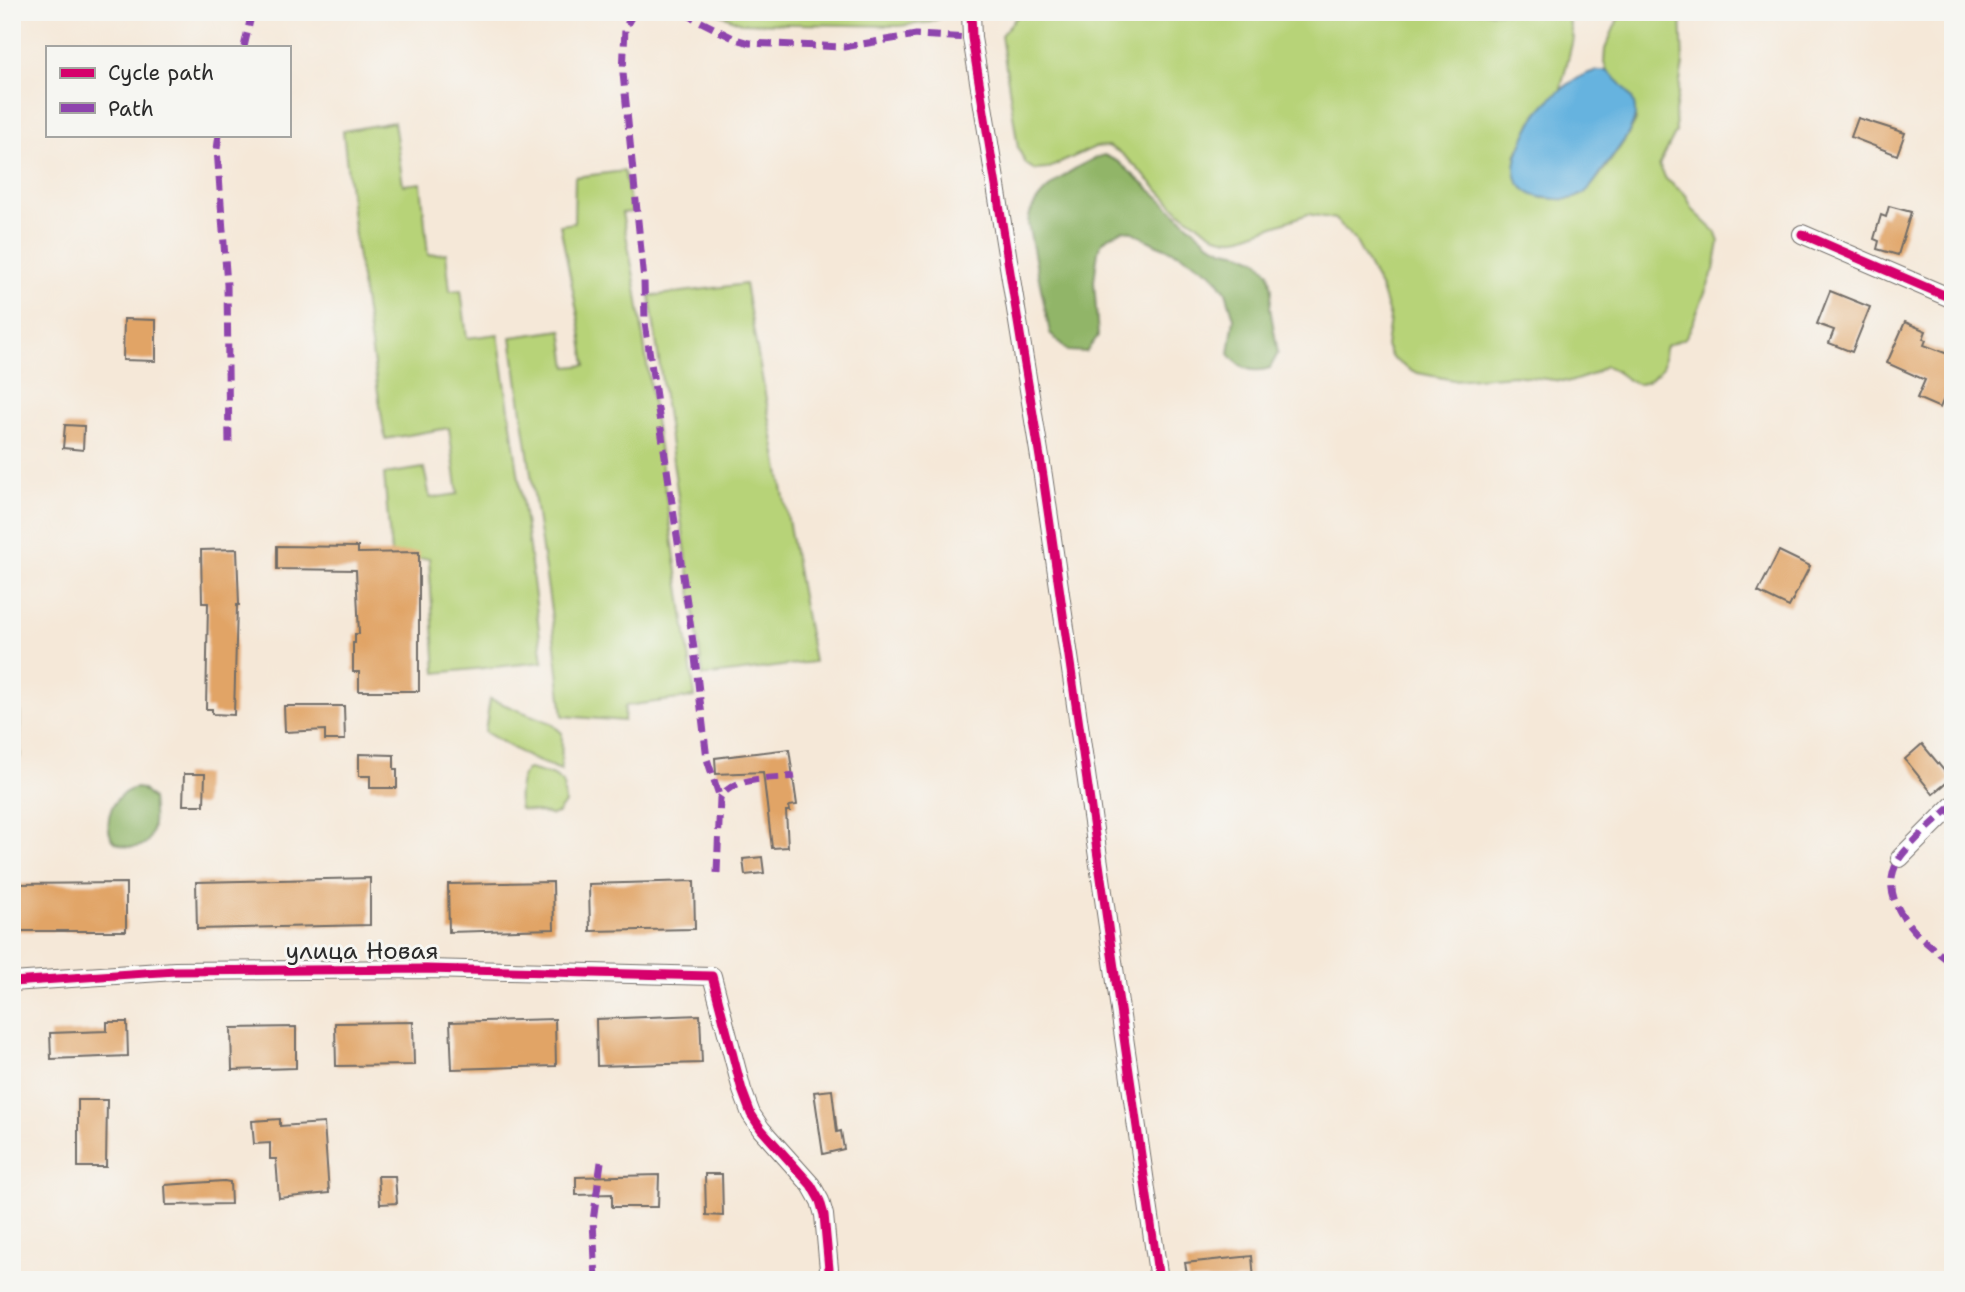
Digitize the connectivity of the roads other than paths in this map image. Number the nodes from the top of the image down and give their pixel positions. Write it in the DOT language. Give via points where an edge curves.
graph roads {
  1 [pos="971,12"];
  2 [pos="1802,234"];
  3 [pos="1953,299"];
  4 [pos="1953,805"];
  5 [pos="1900,858"];
  6 [pos="12,982"];
  7 [pos="830,1280"];
  8 [pos="1159,1280"];
  1 -- 8 [label="street"];
  2 -- 3 [label="street"];
  4 -- 5 [label="street"];
  6 -- 7 [label="street, улица Новая" via="188,971 426,969 712,976 751,1114 820,1201"];
}
